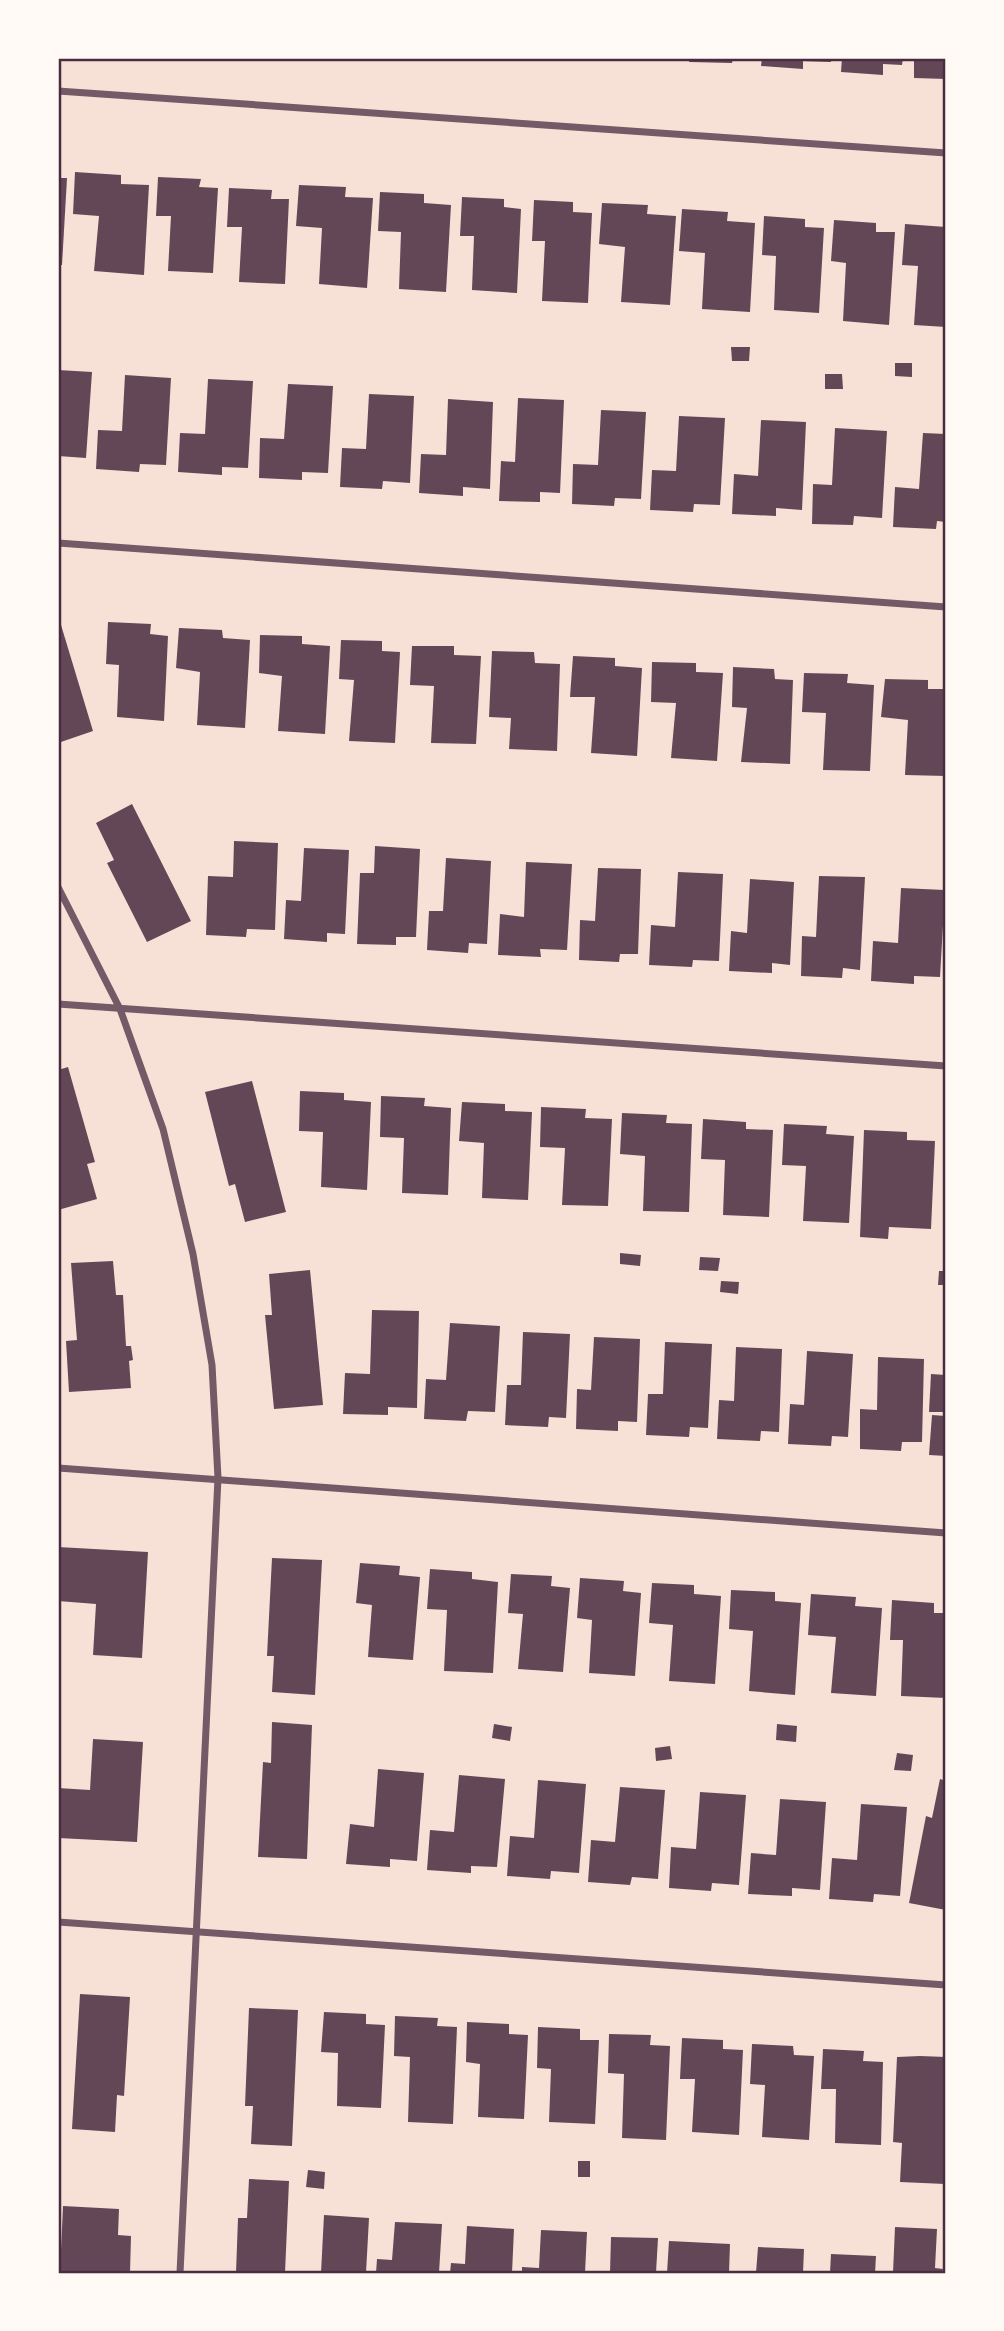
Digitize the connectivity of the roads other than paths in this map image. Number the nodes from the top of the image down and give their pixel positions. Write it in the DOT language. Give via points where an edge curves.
graph roads {
  1 [pos="58,91"];
  2 [pos="946,153"];
  3 [pos="58,543"];
  4 [pos="946,607"];
  5 [pos="58,887"];
  6 [pos="58,1004"];
  7 [pos="120,1009"];
  8 [pos="946,1066"];
  9 [pos="58,1468"];
  10 [pos="218,1478"];
  11 [pos="946,1533"];
  12 [pos="58,1922"];
  13 [pos="194,1931"];
  14 [pos="946,1985"];
  15 [pos="180,2273"];
  1 -- 2 [label="street"];
  3 -- 4 [label="street"];
  5 -- 7 [label="street"];
  6 -- 7 [label="street"];
  7 -- 8 [label="street"];
  7 -- 10 [label="street" via="163,1129 193,1254 212,1365"];
  9 -- 10 [label="street"];
  10 -- 11 [label="street"];
  10 -- 13 [label="street"];
  12 -- 13 [label="street"];
  13 -- 14 [label="street"];
  13 -- 15 [label="street"];
}
